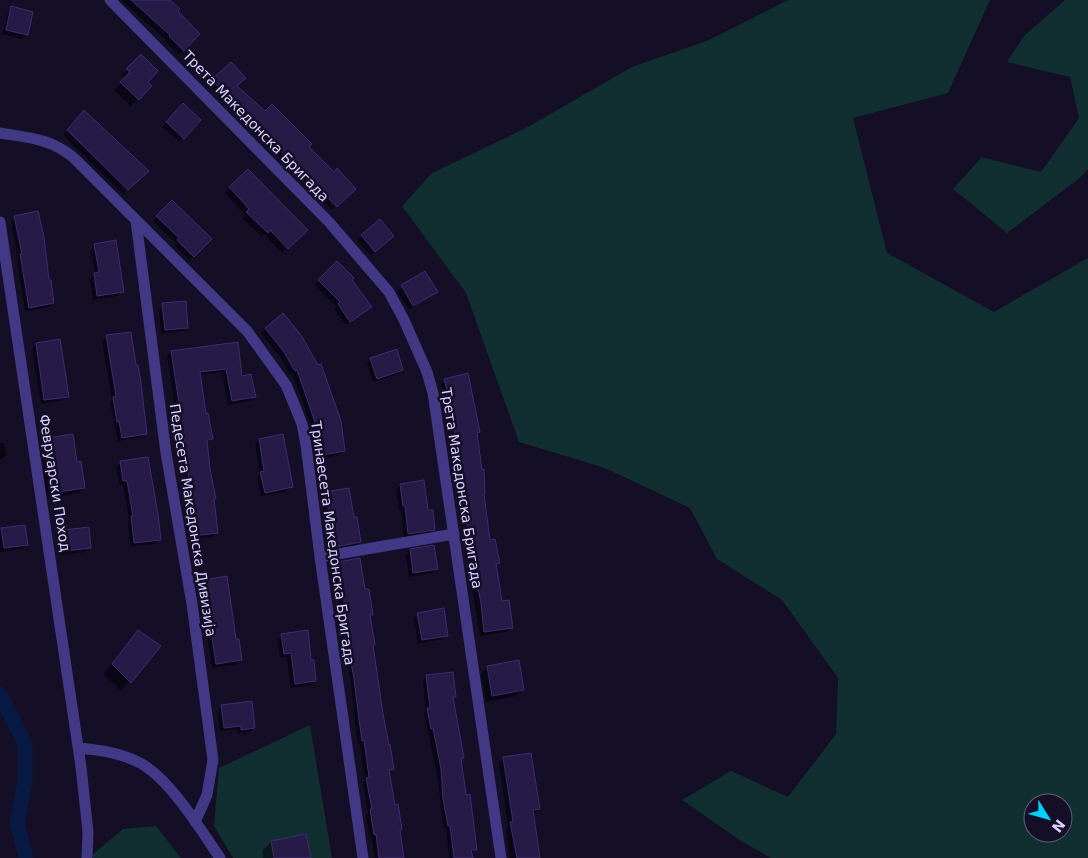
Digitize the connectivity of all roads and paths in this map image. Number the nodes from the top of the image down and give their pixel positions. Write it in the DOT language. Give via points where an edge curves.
graph roads {
  1 [pos="110,0"];
  2 [pos="0,133"];
  3 [pos="136,220"];
  4 [pos="0,222"];
  5 [pos="454,534"];
  6 [pos="320,557"];
  7 [pos="79,748"];
  8 [pos="195,822"];
  9 [pos="87,858"];
  10 [pos="220,858"];
  11 [pos="363,858"];
  12 [pos="501,858"];
  1 -- 5 [label="street, Трета Македонска Бригада" via="329,222 389,292 412,336 434,393"];
  2 -- 3 [label="street, Тринаесета Македонска Бригада" via="45,140 63,148"];
  3 -- 6 [label="street, Тринаесета Македонска Бригада" via="247,331 286,385 302,424"];
  3 -- 8 [label="street, Педесета Македонска Дивизија" via="166,453 192,604 213,760 207,795"];
  4 -- 7 [label="street, Февруарски Поход"];
  5 -- 6 [label="street"];
  5 -- 12 [label="street, Трета Македонска Бригада"];
  6 -- 11 [label="street, Тринаесета Македонска Бригада"];
  7 -- 8 [label="street" via="110,752 142,764 161,779"];
  7 -- 9 [label="street, Февруарски Поход" via="88,832"];
  8 -- 10 [label="street"];
}
